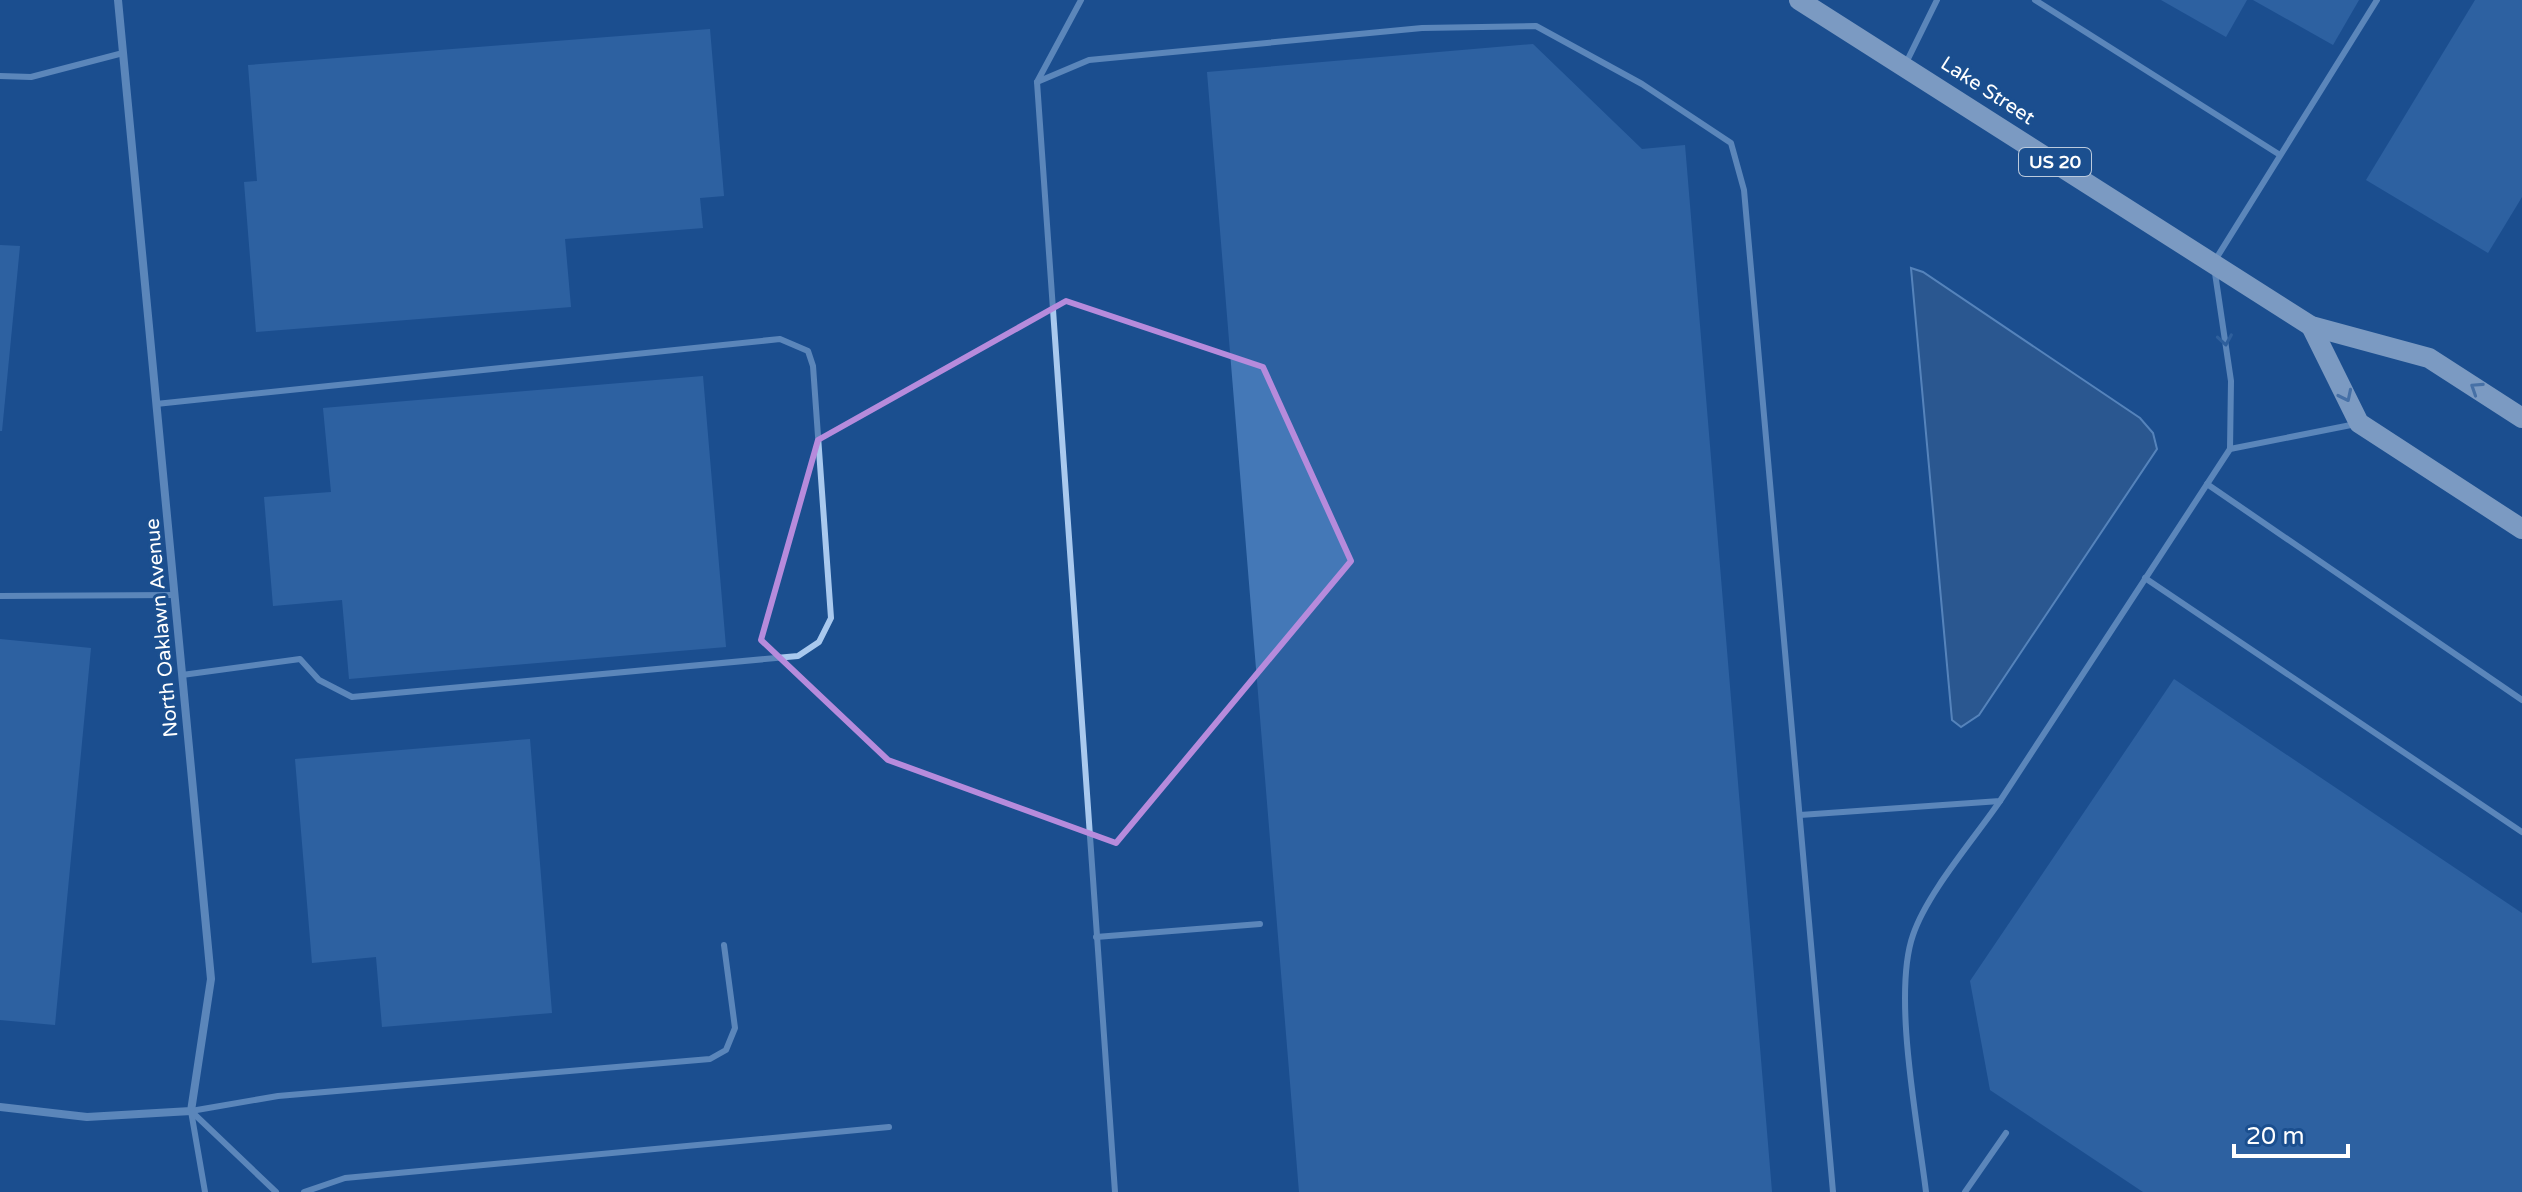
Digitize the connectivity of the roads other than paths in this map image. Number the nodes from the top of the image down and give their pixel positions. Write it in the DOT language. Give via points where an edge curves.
graph roads {
  1 [pos="118,0"];
  2 [pos="1081,0"];
  3 [pos="1937,0"];
  4 [pos="2035,0"];
  5 [pos="2377,0"];
  6 [pos="1803,1"];
  7 [pos="123,53"];
  8 [pos="1905,65"];
  9 [pos="0,76"];
  10 [pos="1037,82"];
  11 [pos="2280,155"];
  12 [pos="2213,263"];
  13 [pos="2311,326"];
  14 [pos="156,404"];
  15 [pos="2522,418"];
  16 [pos="2359,423"];
  17 [pos="2230,449"];
  18 [pos="2207,484"];
  19 [pos="2522,529"];
  20 [pos="2145,578"];
  21 [pos="174,595"];
  22 [pos="0,596"];
  23 [pos="182,675"];
  24 [pos="2522,700"];
  25 [pos="2000,801"];
  26 [pos="1800,815"];
  27 [pos="2522,832"];
  28 [pos="1260,924"];
  29 [pos="1096,937"];
  30 [pos="724,945"];
  31 [pos="0,1107"];
  32 [pos="191,1111"];
  33 [pos="889,1127"];
  34 [pos="2006,1133"];
  35 [pos="205,1192"];
  36 [pos="276,1192"];
  37 [pos="304,1192"];
  38 [pos="1115,1192"];
  39 [pos="1833,1192"];
  40 [pos="1926,1192"];
  41 [pos="1965,1192"];
  1 -- 7 [label="street, North Oaklawn Avenue"];
  2 -- 10 [label="lane"];
  3 -- 8 [label="lane"];
  4 -- 11 [label="lane"];
  5 -- 11 [label="lane"];
  6 -- 8 [label="main road, Lake Street / US 20"];
  7 -- 9 [label="lane" via="31,77"];
  7 -- 14 [label="street, North Oaklawn Avenue"];
  8 -- 12 [label="main road, Lake Street / US 20"];
  10 -- 26 [label="lane" via="1089,60 1422,28 1536,26 1642,84 1731,143 1744,190"];
  10 -- 29 [label="lane"];
  11 -- 12 [label="lane"];
  12 -- 13 [label="main road, Lake Street / US 20"];
  12 -- 17 [label="lane, one-way" via="2231,381"];
  15 -- 13 [label="main road, Lake Street / US 20, one-way" via="2429,358"];
  13 -- 16 [label="main road, one-way"];
  14 -- 21 [label="street, North Oaklawn Avenue"];
  14 -- 23 [label="lane" via="780,339 808,351 813,366 831,618 819,642 798,656 352,697 319,680 300,659"];
  16 -- 17 [label="lane"];
  16 -- 19 [label="main road"];
  17 -- 18 [label="lane"];
  18 -- 20 [label="lane"];
  18 -- 24 [label="lane"];
  20 -- 25 [label="lane"];
  20 -- 27 [label="lane"];
  21 -- 22 [label="lane"];
  21 -- 23 [label="street, North Oaklawn Avenue"];
  23 -- 32 [label="street, North Oaklawn Avenue" via="211,979"];
  25 -- 26 [label="lane"];
  25 -- 40 [label="lane" via="1913,934 1903,982"];
  26 -- 39 [label="lane"];
  28 -- 29 [label="lane"];
  29 -- 38 [label="lane"];
  30 -- 32 [label="lane" via="735,1028 726,1050 710,1059 278,1096"];
  31 -- 32 [label="street" via="87,1117"];
  32 -- 35 [label="lane"];
  32 -- 36 [label="lane"];
  33 -- 37 [label="lane" via="345,1178"];
  34 -- 41 [label="lane"];
}
